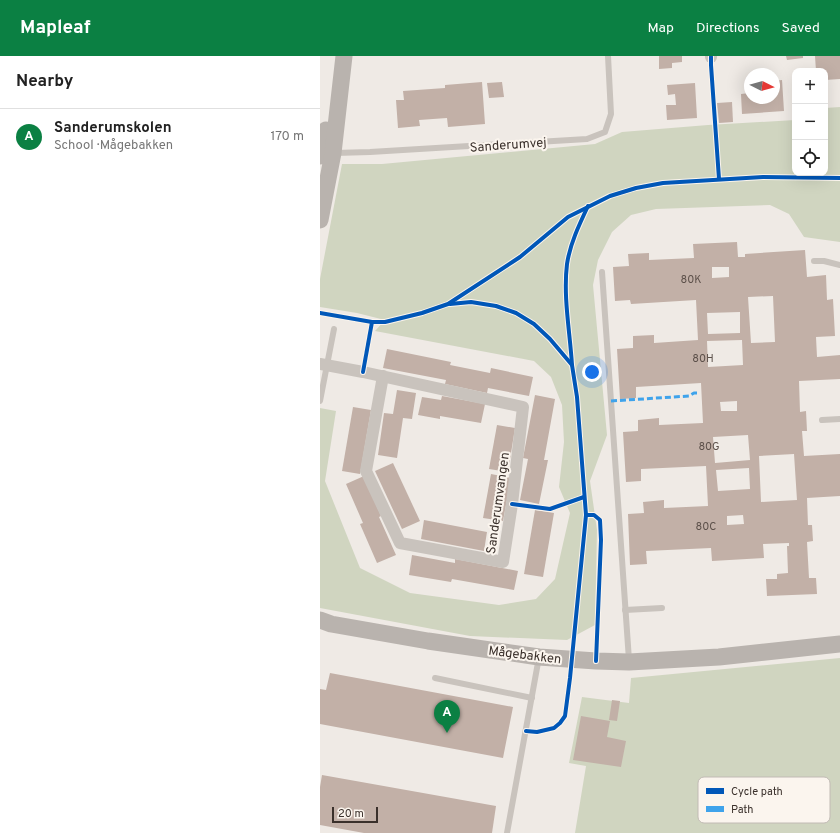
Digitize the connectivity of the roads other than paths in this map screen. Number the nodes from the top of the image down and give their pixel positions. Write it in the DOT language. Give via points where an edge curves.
graph roads {
  1 [pos="344,56"];
  2 [pos="608,56"];
  3 [pos="324,154"];
  4 [pos="320,220"];
  5 [pos="814,261"];
  6 [pos="840,265"];
  7 [pos="602,272"];
  8 [pos="334,329"];
  9 [pos="323,365"];
  10 [pos="382,376"];
  11 [pos="320,402"];
  12 [pos="840,419"];
  13 [pos="822,420"];
  14 [pos="662,608"];
  15 [pos="625,610"];
  16 [pos="324,623"];
  17 [pos="840,644"];
  18 [pos="539,657"];
  19 [pos="629,662"];
  20 [pos="435,678"];
  21 [pos="532,698"];
  22 [pos="507,833"];
  1 -- 3 [label="street"];
  2 -- 3 [label="lane, Sanderumvej" via="612,114 605,132 587,139"];
  3 -- 4 [label="street"];
  5 -- 6 [label="lane"];
  7 -- 15 [label="lane"];
  8 -- 9 [label="lane"];
  9 -- 10 [label="street, Sanderumvangen"];
  9 -- 11 [label="lane"];
  10 -- 10 [label="street, Sanderumvangen" via="366,471 400,543 503,562 523,407"];
  12 -- 13 [label="lane"];
  14 -- 15 [label="lane"];
  15 -- 19 [label="lane"];
  16 -- 18 [label="street, Mågebakken" via="428,642"];
  17 -- 19 [label="street, Mågebakken" via="719,657"];
  18 -- 19 [label="street, Mågebakken"];
  18 -- 21 [label="lane"];
  20 -- 21 [label="lane"];
  21 -- 22 [label="lane"];
}
